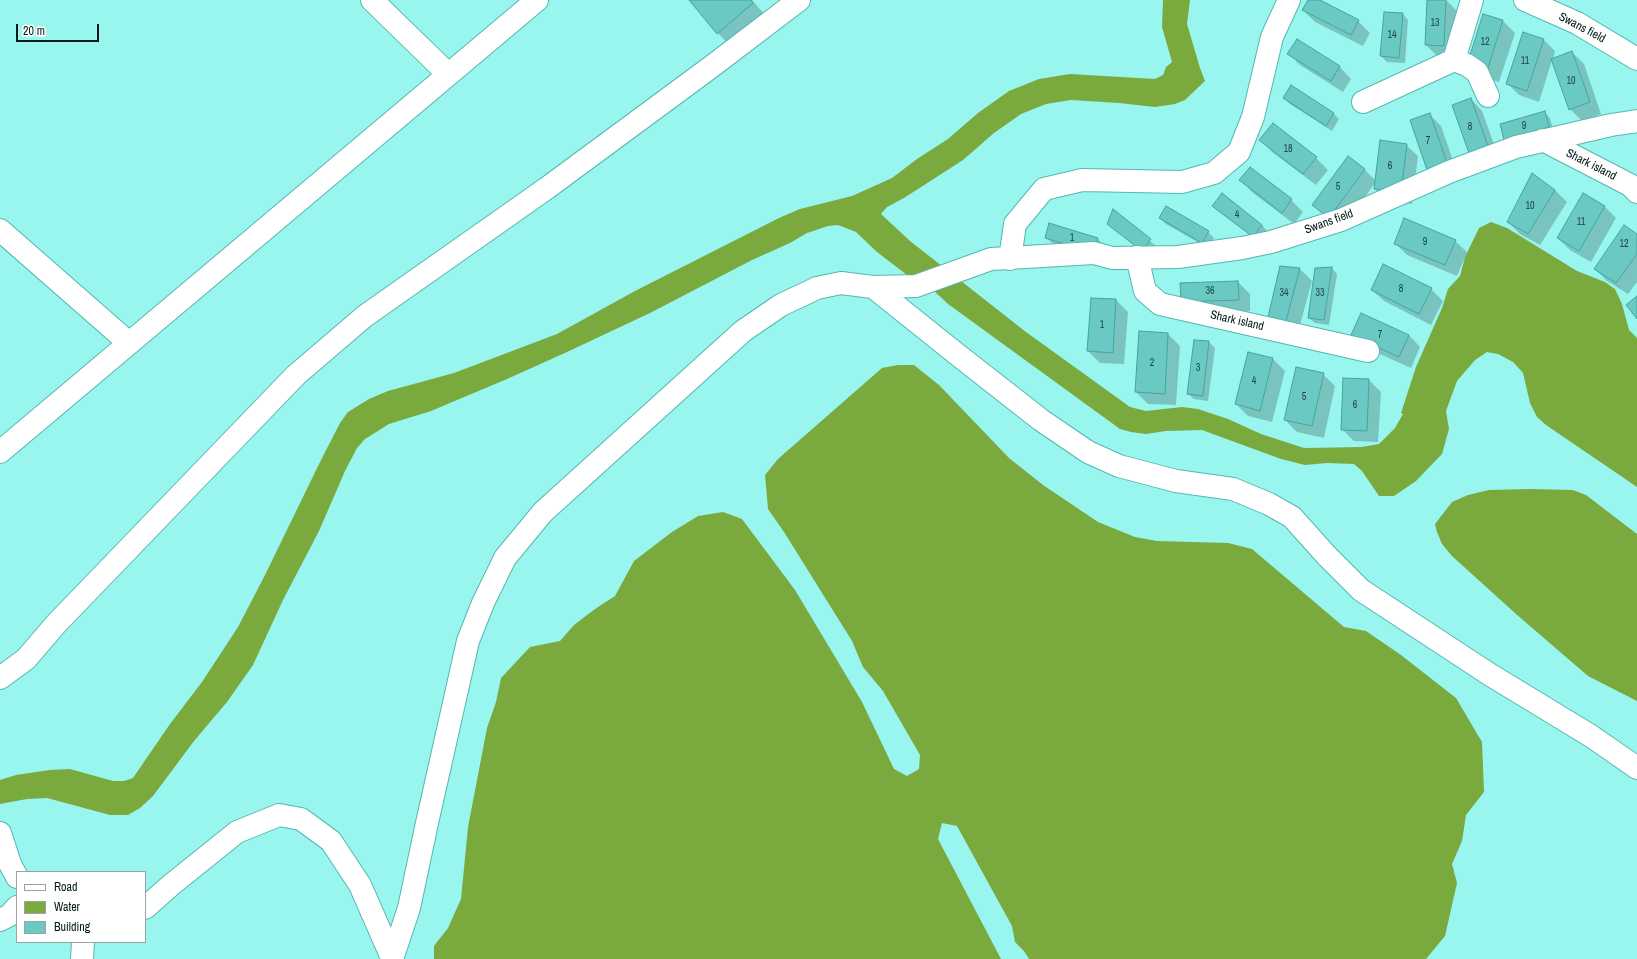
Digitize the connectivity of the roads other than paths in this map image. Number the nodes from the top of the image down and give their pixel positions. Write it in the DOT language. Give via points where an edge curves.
graph roads {
  1 [pos="372,0"];
  2 [pos="537,0"];
  3 [pos="799,0"];
  4 [pos="1289,0"];
  5 [pos="1472,0"];
  6 [pos="1525,0"];
  7 [pos="1637,59"];
  8 [pos="1454,60"];
  9 [pos="448,74"];
  10 [pos="1488,96"];
  11 [pos="1363,102"];
  12 [pos="1637,121"];
  13 [pos="1543,140"];
  14 [pos="1637,192"];
  15 [pos="0,230"];
  16 [pos="1137,258"];
  17 [pos="1010,259"];
  18 [pos="873,287"];
  19 [pos="129,343"];
  20 [pos="1368,351"];
  21 [pos="0,452"];
  22 [pos="0,678"];
  23 [pos="1637,768"];
  24 [pos="0,833"];
  25 [pos="16,875"];
  26 [pos="16,907"];
  27 [pos="146,907"];
  28 [pos="0,920"];
  29 [pos="83,943"];
  30 [pos="392,958"];
  31 [pos="82,959"];
  1 -- 9 [label="street"];
  2 -- 9 [label="street"];
  3 -- 22 [label="street" via="547,188 365,316 296,375 56,624 26,659"];
  4 -- 17 [label="street" via="1272,37 1253,117 1239,152 1214,173 1182,182 1082,180 1044,189 1015,224"];
  5 -- 8 [label="street"];
  6 -- 7 [label="street, Swans field" via="1577,24"];
  8 -- 10 [label="street" via="1477,72"];
  8 -- 11 [label="street"];
  9 -- 19 [label="street"];
  12 -- 13 [label="street, Swans field"];
  13 -- 14 [label="street, Shark island" via="1630,185"];
  13 -- 16 [label="street, Swans field" via="1516,147 1449,172 1341,220 1271,242 1178,257"];
  15 -- 19 [label="street"];
  16 -- 17 [label="street, Swans field" via="1112,258 1094,254"];
  16 -- 20 [label="street, Shark island" via="1145,291 1160,304"];
  17 -- 18 [label="street, Swans field" via="991,259 916,286"];
  18 -- 23 [label="street" via="1041,420 1088,452 1119,466 1148,474 1176,481 1233,489 1292,517 1361,590"];
  18 -- 30 [label="street, Swans field" via="841,282 817,288 781,306 743,331 543,512 505,558 468,641 410,908"];
  19 -- 21 [label="street"];
  24 -- 25 [label="street"];
  26 -- 28 [label="street" via="10,915"];
  27 -- 30 [label="street" via="237,832 279,815 301,819 331,841 356,878"];
  29 -- 31 [label="street"];
}
